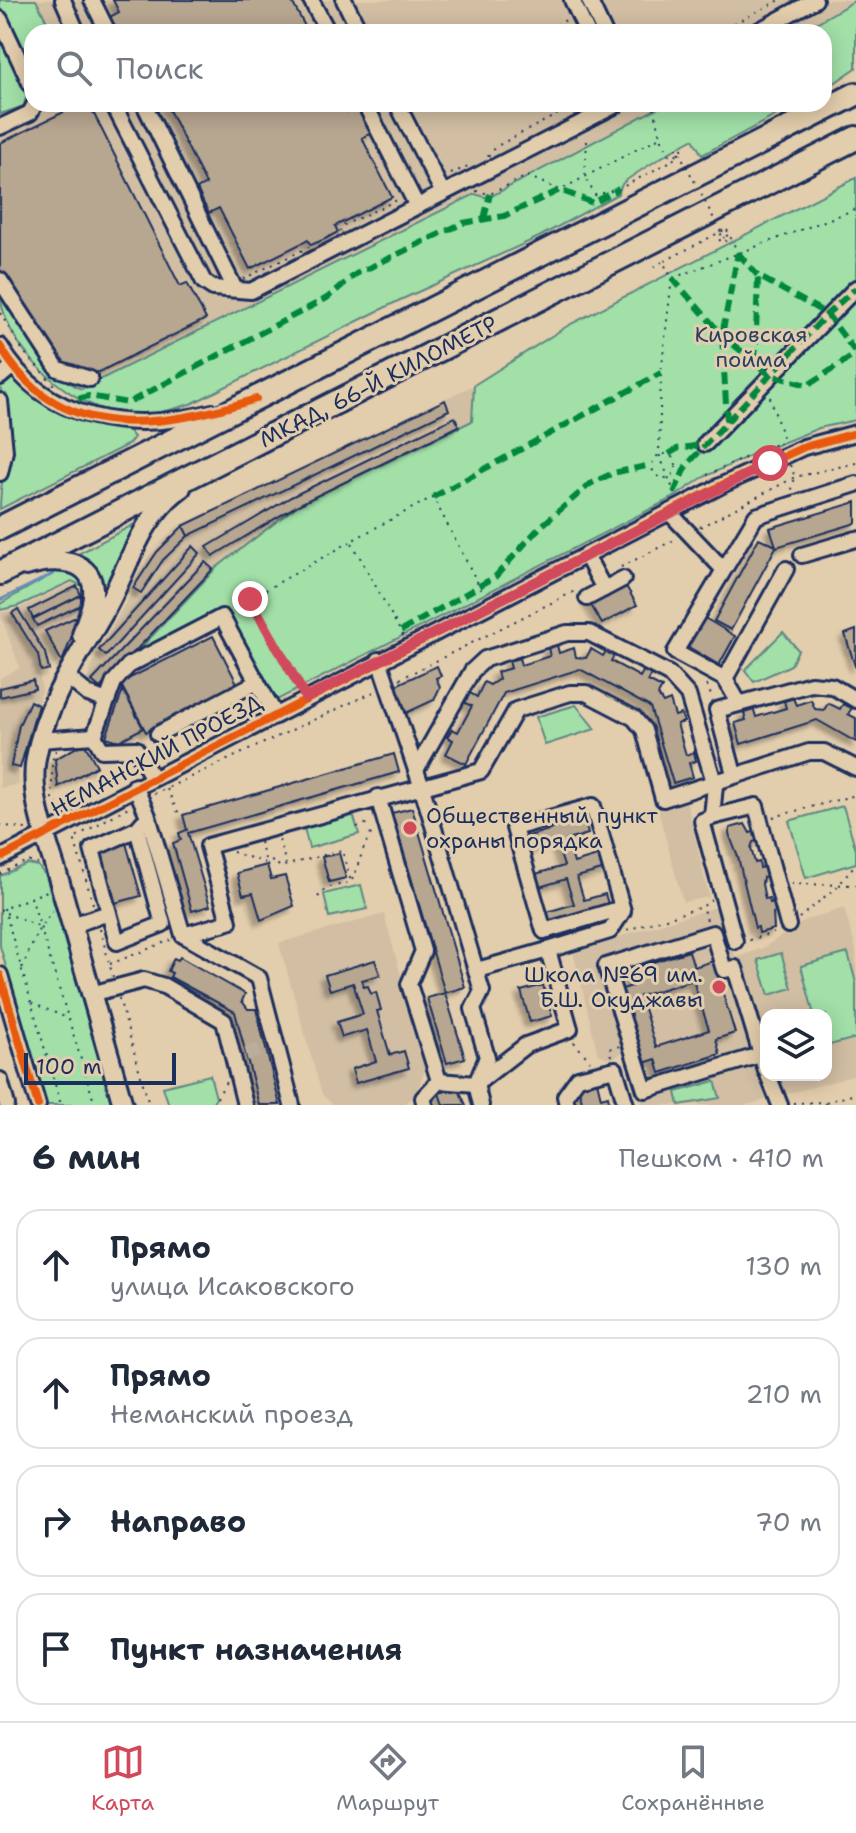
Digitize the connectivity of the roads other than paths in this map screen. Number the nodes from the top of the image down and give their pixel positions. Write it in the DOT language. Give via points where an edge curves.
graph roads {
  1 [pos="63,0"];
  2 [pos="92,0"];
  3 [pos="311,0"];
  4 [pos="344,0"];
  5 [pos="572,0"];
  6 [pos="589,0"];
  7 [pos="815,0"];
  8 [pos="0,19"];
  9 [pos="74,24"];
  10 [pos="104,24"];
  11 [pos="324,24"];
  12 [pos="356,24"];
  13 [pos="583,24"];
  14 [pos="600,24"];
  15 [pos="771,24"];
  16 [pos="24,70"];
  17 [pos="856,94"];
  18 [pos="832,106"];
  19 [pos="31,112"];
  20 [pos="117,112"];
  21 [pos="148,112"];
  22 [pos="369,112"];
  23 [pos="401,112"];
  24 [pos="602,112"];
  25 [pos="820,112"];
  26 [pos="0,127"];
  27 [pos="856,138"];
  28 [pos="443,193"];
  29 [pos="417,206"];
  30 [pos="0,280"];
  31 [pos="236,284"];
  32 [pos="856,288"];
  33 [pos="0,346"];
  34 [pos="13,366"];
  35 [pos="0,377"];
  36 [pos="90,379"];
  37 [pos="256,399"];
  38 [pos="0,401"];
  39 [pos="856,433"];
  40 [pos="705,444"];
  41 [pos="238,452"];
  42 [pos="0,473"];
  43 [pos="856,484"];
  44 [pos="669,512"];
  45 [pos="0,528"];
  46 [pos="856,539"];
  47 [pos="586,555"];
  48 [pos="802,555"];
  49 [pos="723,569"];
  50 [pos="786,569"];
  51 [pos="0,574"];
  52 [pos="623,579"];
  53 [pos="601,584"];
  54 [pos="587,598"];
  55 [pos="78,651"];
  56 [pos="379,660"];
  57 [pos="66,676"];
  58 [pos="725,679"];
  59 [pos="257,682"];
  60 [pos="856,700"];
  61 [pos="107,701"];
  62 [pos="739,703"];
  63 [pos="275,714"];
  64 [pos="158,734"];
  65 [pos="94,736"];
  66 [pos="40,740"];
  67 [pos="856,768"];
  68 [pos="416,770"];
  69 [pos="734,774"];
  70 [pos="152,777"];
  71 [pos="715,785"];
  72 [pos="135,786"];
  73 [pos="422,788"];
  74 [pos="378,797"];
  75 [pos="148,816"];
  76 [pos="712,817"];
  77 [pos="137,829"];
  78 [pos="38,832"];
  79 [pos="0,858"];
  80 [pos="622,908"];
  81 [pos="102,915"];
  82 [pos="72,925"];
  83 [pos="788,925"];
  84 [pos="183,935"];
  85 [pos="735,941"];
  86 [pos="548,950"];
  87 [pos="477,970"];
  88 [pos="0,975"];
  89 [pos="91,994"];
  90 [pos="760,1055"];
  91 [pos="0,1080"];
  92 [pos="439,1081"];
  93 [pos="770,1081"];
  94 [pos="476,1084"];
  95 [pos="780,1104"];
  96 [pos="7,1105"];
  97 [pos="38,1105"];
  98 [pos="123,1105"];
  99 [pos="245,1105"];
  100 [pos="292,1105"];
  101 [pos="425,1105"];
  102 [pos="481,1105"];
  103 [pos="567,1105"];
  104 [pos="626,1105"];
  1 -- 9 [label="street"];
  2 -- 10 [label="street"];
  3 -- 11 [label="street"];
  4 -- 12 [label="street"];
  5 -- 13 [label="street"];
  6 -- 14 [label="street"];
  7 -- 15 [label="street"];
  8 -- 16 [label="street"];
  17 -- 18 [label="highway, МКАД, 66-Й КИЛОМЕТР"];
  19 -- 26 [label="street"];
  20 -- 31 [label="street" via="204,282 213,288"];
  21 -- 31 [label="street"];
  22 -- 29 [label="street"];
  23 -- 28 [label="street"];
  24 -- 28 [label="street"];
  25 -- 37 [label="highway, МКАД, 66-Й КИЛОМЕТР"];
  27 -- 41 [label="highway, МКАД, 66-Й КИЛОМЕТР"];
  28 -- 29 [label="street"];
  29 -- 31 [label="street" via="251,291"];
  30 -- 36 [label="street" via="58,369"];
  32 -- 40 [label="street"];
  33 -- 34 [label="street"];
  34 -- 35 [label="street"];
  34 -- 37 [label="street" via="60,404 121,423 185,419"];
  37 -- 45 [label="highway, МКАД, 66-Й КИЛОМЕТР"];
  38 -- 42 [label="street" via="5,430"];
  39 -- 44 [label="street, НЕМАНСКИЙ ПРОЕЗД" via="804,447"];
  41 -- 51 [label="highway, МКАД, 66-Й КИЛОМЕТР"];
  41 -- 55 [label="main road" via="162,504"];
  43 -- 49 [label="street" via="756,516"];
  44 -- 47 [label="street, НЕМАНСКИЙ ПРОЕЗД"];
  44 -- 49 [label="street"];
  46 -- 48 [label="street"];
  47 -- 53 [label="street"];
  47 -- 56 [label="street, НЕМАНСКИЙ ПРОЕЗД"];
  49 -- 58 [label="street" via="675,652"];
  50 -- 58 [label="street"];
  51 -- 55 [label="main road" via="39,562 77,564 92,585 93,598"];
  52 -- 53 [label="street"];
  53 -- 54 [label="street"];
  55 -- 57 [label="main road"];
  56 -- 63 [label="street, НЕМАНСКИЙ ПРОЕЗД"];
  56 -- 68 [label="street"];
  57 -- 61 [label="street"];
  57 -- 66 [label="main road"];
  58 -- 62 [label="street"];
  59 -- 61 [label="street" via="222,617 129,665"];
  59 -- 63 [label="street"];
  59 -- 64 [label="street"];
  60 -- 62 [label="street" via="832,686 811,684"];
  61 -- 65 [label="street"];
  62 -- 69 [label="street" via="717,710"];
  63 -- 70 [label="street, НЕМАНСКИЙ ПРОЕЗД"];
  65 -- 66 [label="street"];
  65 -- 70 [label="street" via="102,750 136,749"];
  66 -- 78 [label="main road" via="34,783"];
  67 -- 69 [label="street" via="824,752 809,752"];
  68 -- 71 [label="street" via="472,671 485,659 567,633 589,633 669,674 688,695"];
  68 -- 73 [label="street"];
  69 -- 71 [label="street"];
  70 -- 72 [label="street, НЕМАНСКИЙ ПРОЕЗД"];
  71 -- 73 [label="street" via="663,799 644,730 634,718 586,693 570,693 516,710 481,771"];
  71 -- 76 [label="street"];
  72 -- 75 [label="street"];
  72 -- 78 [label="street, НЕМАНСКИЙ ПРОЕЗД"];
  73 -- 74 [label="street"];
  73 -- 87 [label="street"];
  74 -- 84 [label="street" via="208,846 229,922"];
  74 -- 92 [label="street" via="423,951 409,984"];
  75 -- 77 [label="street"];
  75 -- 84 [label="street"];
  76 -- 83 [label="street" via="756,806"];
  76 -- 85 [label="street" via="702,821"];
  77 -- 81 [label="street" via="92,849"];
  77 -- 81 [label="street" via="163,924 117,942"];
  78 -- 79 [label="street, НЕМАНСКИЙ ПРОЕЗД"];
  78 -- 82 [label="main road"];
  80 -- 80 [label="street" via="593,806 514,828 544,931"];
  80 -- 86 [label="street" via="610,931"];
  81 -- 82 [label="street"];
  82 -- 89 [label="main road"];
  84 -- 100 [label="street" via="259,978 271,1048"];
  86 -- 87 [label="street"];
  86 -- 94 [label="street" via="570,1029 526,1045"];
  87 -- 94 [label="street" via="482,991 473,1009 487,1057"];
  88 -- 97 [label="street"];
  89 -- 98 [label="main road"];
  89 -- 99 [label="street" via="144,980 224,1021 240,1056"];
  90 -- 90 [label="street" via="645,1090 606,966 713,933 724,970 735,968"];
  91 -- 96 [label="street"];
  92 -- 94 [label="street"];
  92 -- 101 [label="street" via="423,1098"];
  93 -- 95 [label="street"];
  94 -- 102 [label="street"];
  103 -- 104 [label="street" via="565,1096 578,1078 615,1069"];
}
